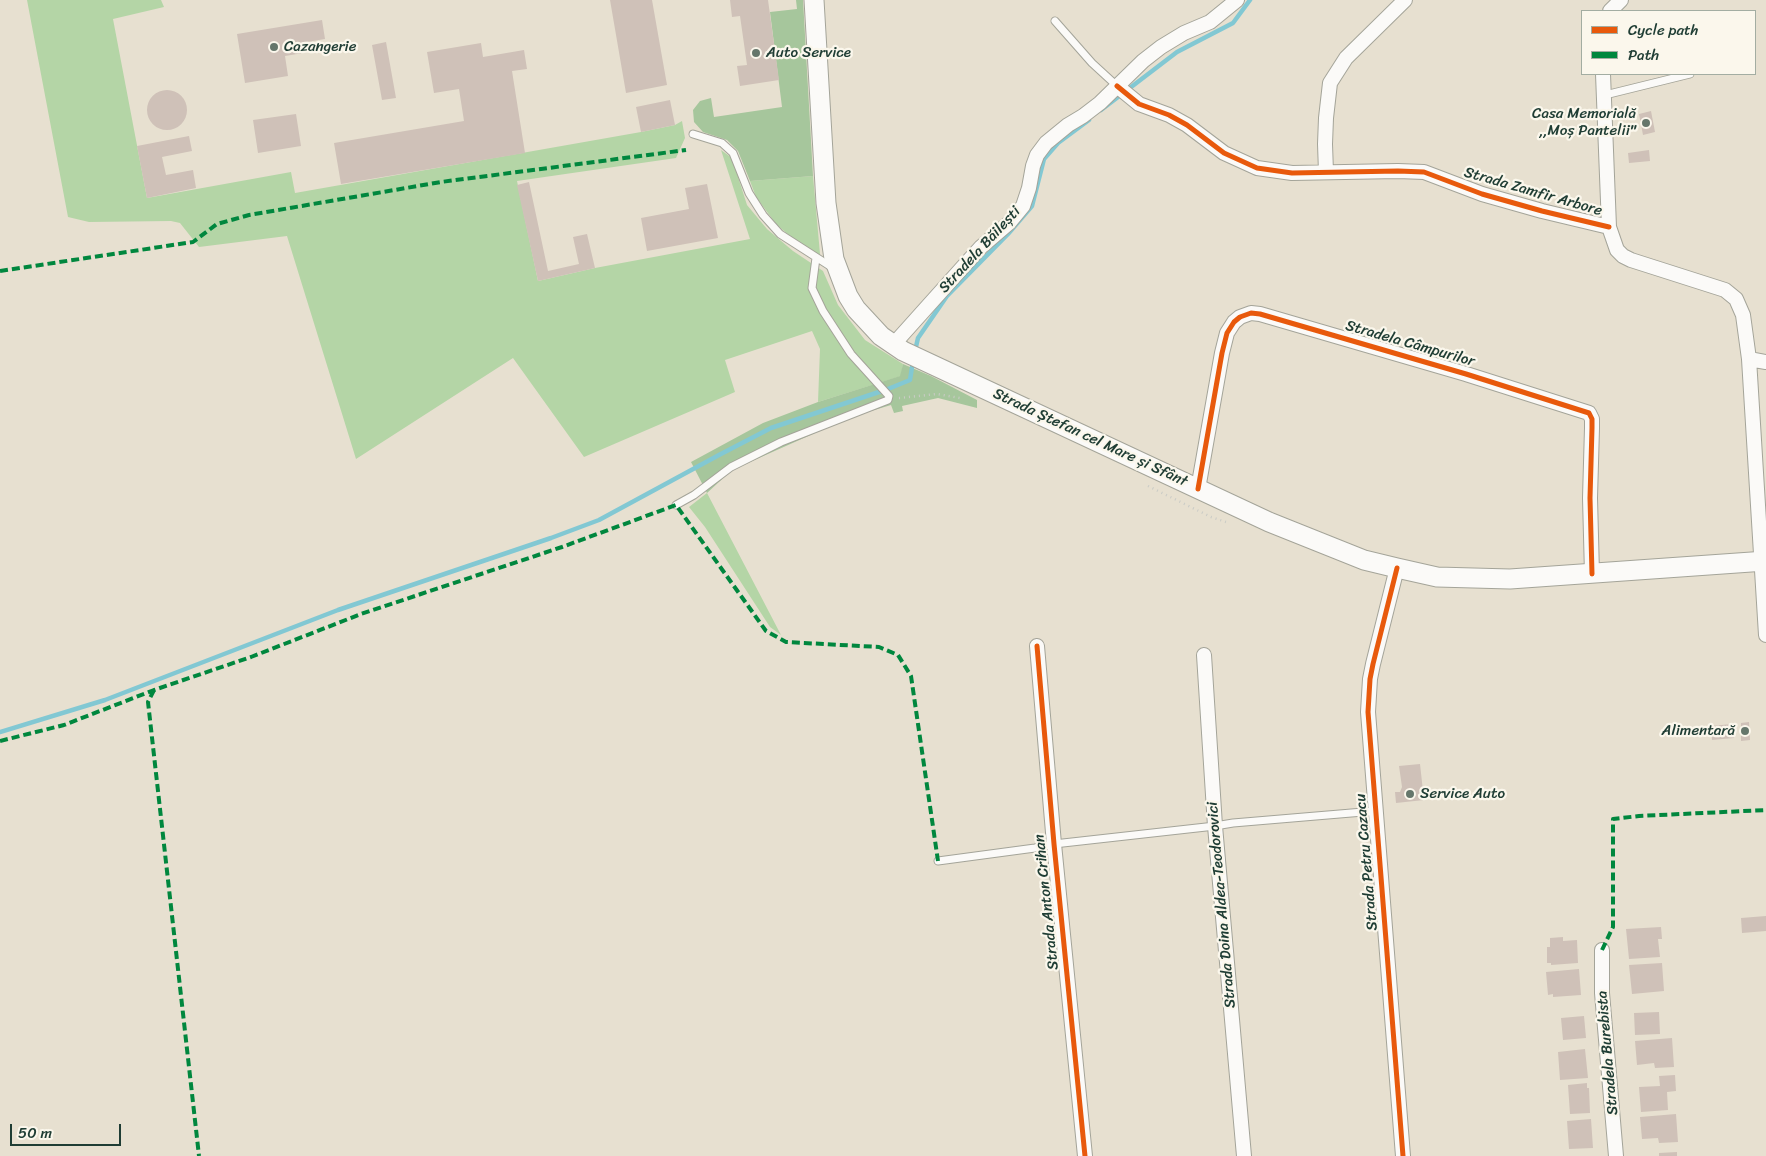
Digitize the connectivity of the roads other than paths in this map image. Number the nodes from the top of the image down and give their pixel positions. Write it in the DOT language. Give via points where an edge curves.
graph roads {
  1 [pos="814,0"];
  2 [pos="1236,0"];
  3 [pos="1405,0"];
  4 [pos="1622,0"];
  5 [pos="1611,10"];
  6 [pos="1055,21"];
  7 [pos="1603,75"];
  8 [pos="1686,75"];
  9 [pos="1117,86"];
  10 [pos="1605,95"];
  11 [pos="693,134"];
  12 [pos="1326,172"];
  13 [pos="1609,227"];
  14 [pos="816,258"];
  15 [pos="838,271"];
  16 [pos="898,348"];
  17 [pos="1749,359"];
  18 [pos="1766,362"];
  19 [pos="1198,488"];
  20 [pos="676,505"];
  21 [pos="1764,561"];
  22 [pos="1397,568"];
  23 [pos="1592,574"];
  24 [pos="1766,635"];
  25 [pos="1037,646"];
  26 [pos="1204,655"];
  27 [pos="1375,811"];
  28 [pos="1214,826"];
  29 [pos="1054,844"];
  30 [pos="938,861"];
  31 [pos="1602,950"];
  32 [pos="1085,1156"];
  33 [pos="1244,1156"];
  34 [pos="1404,1156"];
  35 [pos="1616,1156"];
  1 -- 15 [label="main road, Strada Ștefan cel Mare și Sfânt" via="826,203"];
  2 -- 9 [label="street, Stradela Băilești" via="1210,22 1161,47"];
  3 -- 12 [label="street" via="1346,58 1330,83"];
  4 -- 5 [label="street"];
  6 -- 9 [label="lane" via="1096,68"];
  7 -- 10 [label="street, Strada Zamfir Arbore"];
  8 -- 10 [label="lane"];
  9 -- 12 [label="street, Strada Zamfir Arbore" via="1131,98 1170,115 1224,153 1248,165 1292,173"];
  9 -- 16 [label="street, Stradela Băilești" via="1100,103 1046,143 1037,155 1023,206 962,268"];
  10 -- 13 [label="street, Strada Zamfir Arbore"];
  11 -- 14 [label="lane" via="722,143 733,153 749,193 763,215 780,234"];
  12 -- 13 [label="street, Strada Zamfir Arbore" via="1424,172 1482,194"];
  13 -- 17 [label="street, Strada Zamfir Arbore" via="1617,250 1623,256 1725,290 1736,299 1743,316"];
  14 -- 15 [label="lane"];
  14 -- 20 [label="lane" via="812,288 823,311 851,354 888,398 781,442 731,467"];
  15 -- 16 [label="main road, Strada Ștefan cel Mare și Sfânt" via="856,309 874,330"];
  16 -- 19 [label="main road, Strada Ștefan cel Mare și Sfânt"];
  17 -- 18 [label="street"];
  17 -- 21 [label="street, Strada Zamfir Arbore"];
  19 -- 22 [label="main road, Strada Ștefan cel Mare și Sfânt" via="1269,522 1355,556"];
  19 -- 23 [label="street, Stradela Câmpurilor" via="1227,333 1240,317 1260,314 1589,413 1592,419"];
  21 -- 23 [label="main road, Strada Ștefan cel Mare și Sfânt"];
  21 -- 24 [label="street, Strada Zamfir Arbore"];
  22 -- 23 [label="main road, Strada Ștefan cel Mare și Sfânt" via="1437,577 1510,579"];
  22 -- 27 [label="street, Strada Petru Cazacu" via="1370,679 1368,730"];
  25 -- 29 [label="street, Strada Anton Crihan"];
  26 -- 28 [label="street, Strada Doina Aldea-Teodorovici"];
  27 -- 28 [label="lane"];
  27 -- 34 [label="street, Strada Petru Cazacu"];
  28 -- 29 [label="lane"];
  28 -- 33 [label="street, Strada Doina Aldea-Teodorovici"];
  29 -- 30 [label="lane"];
  29 -- 32 [label="street, Strada Anton Crihan"];
  31 -- 35 [label="street, Stradela Burebista" via="1602,993"];
}
